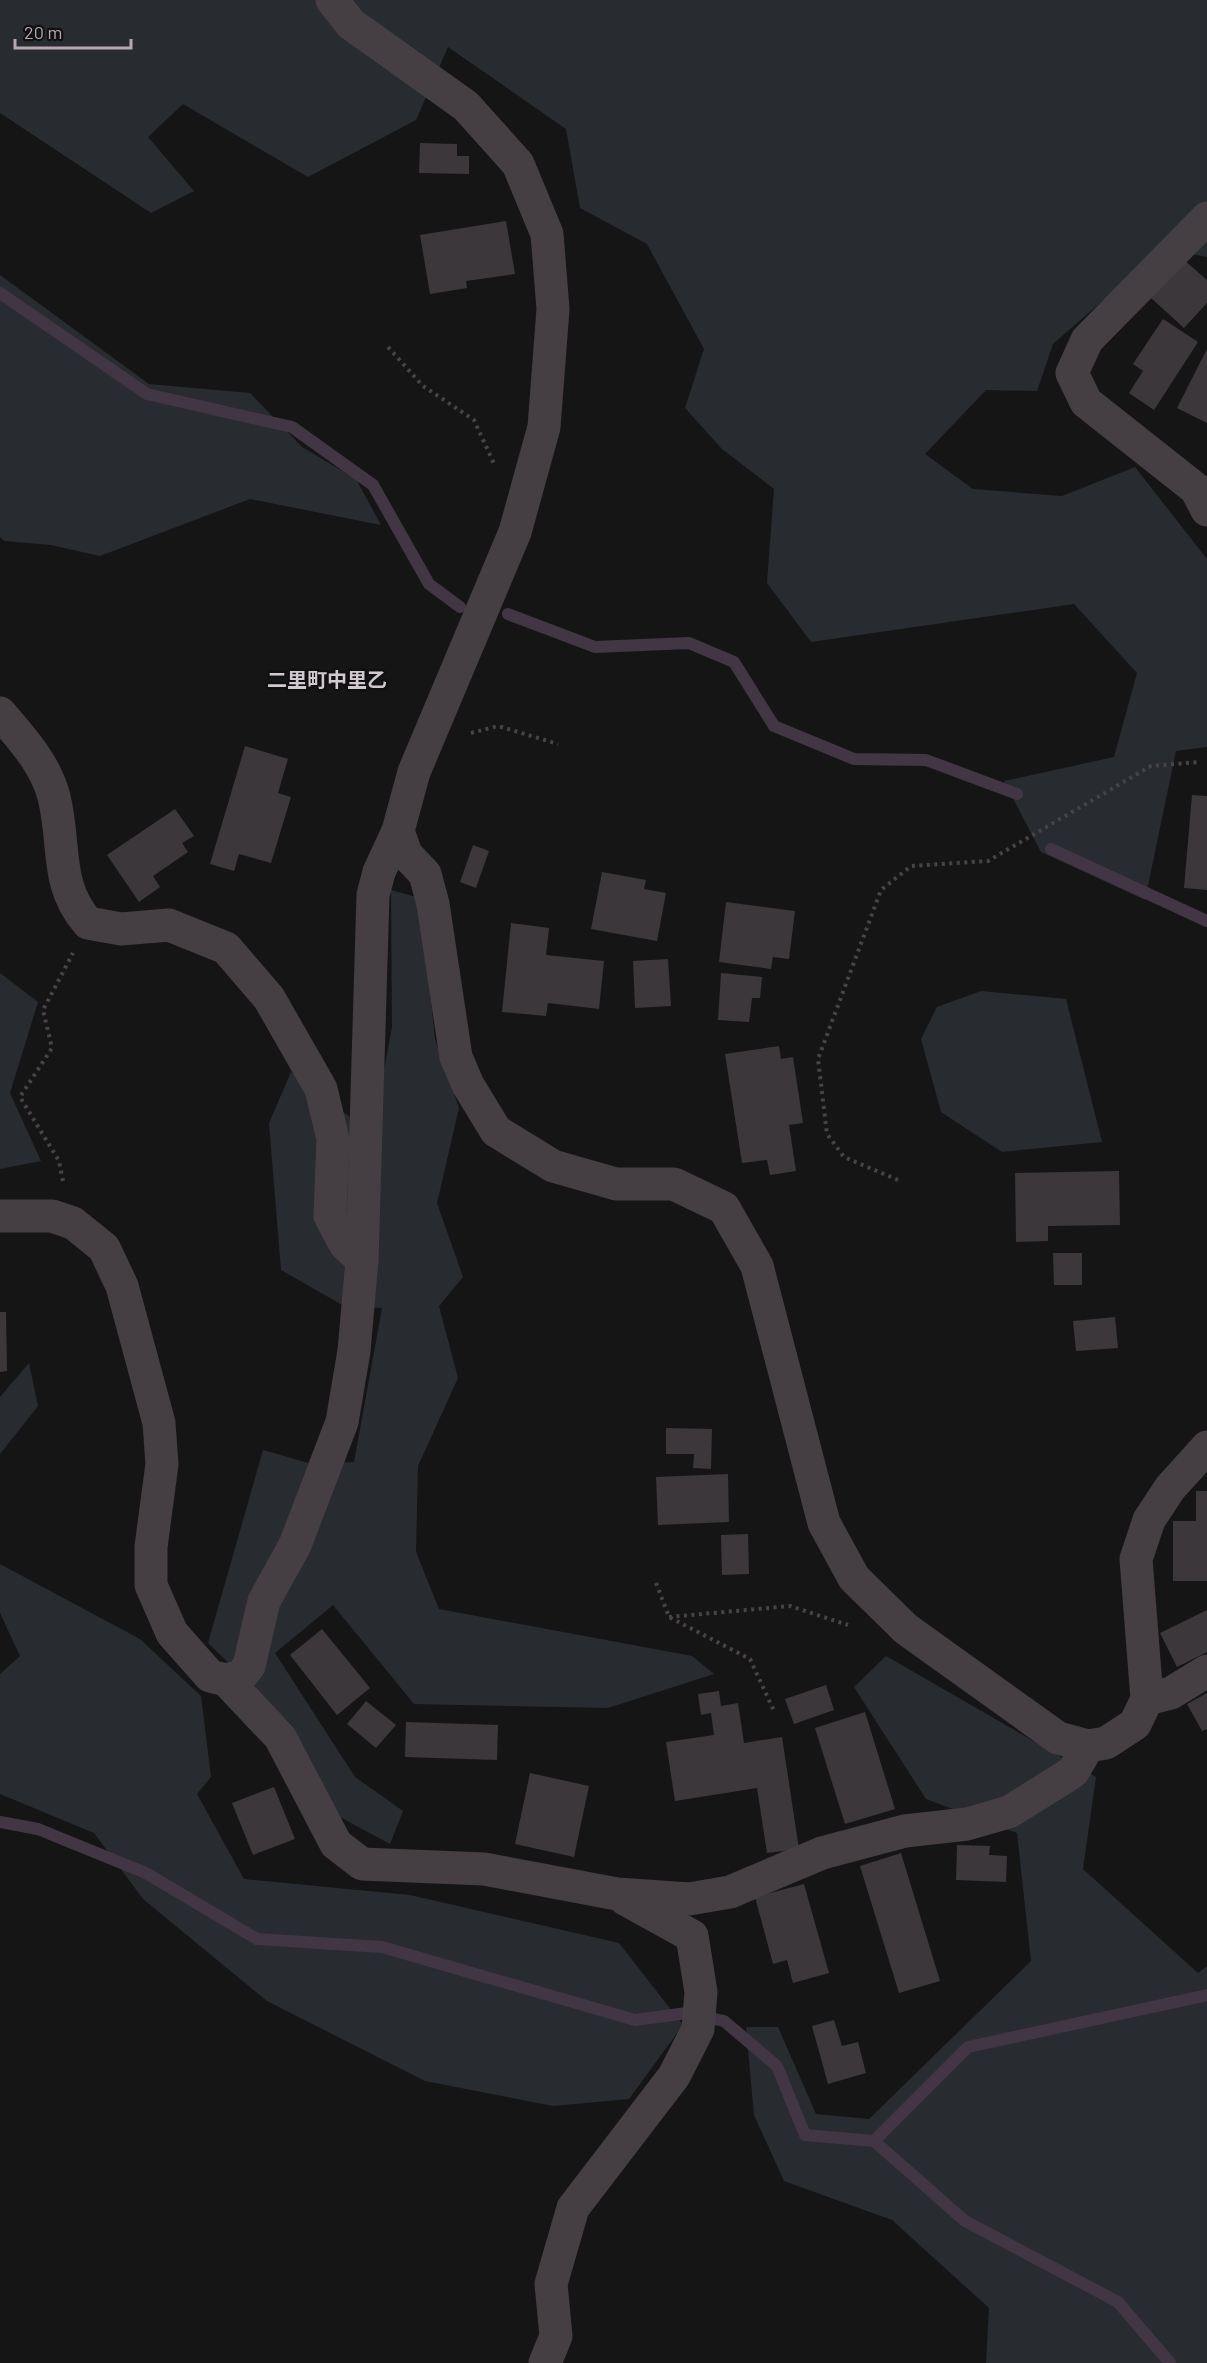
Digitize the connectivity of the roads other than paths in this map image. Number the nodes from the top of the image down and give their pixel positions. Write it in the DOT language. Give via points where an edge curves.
graph roads {
  1 [pos="332,0"];
  2 [pos="1207,218"];
  3 [pos="1207,510"];
  4 [pos="0,713"];
  5 [pos="398,831"];
  6 [pos="0,1216"];
  7 [pos="362,1260"];
  8 [pos="1207,1447"];
  9 [pos="1207,1671"];
  10 [pos="226,1680"];
  11 [pos="1147,1699"];
  12 [pos="1088,1746"];
  13 [pos="617,1894"];
  14 [pos="545,2363"];
  1 -- 5 [label="street" via="351,24 466,106 518,164 548,234 553,309 544,428 515,532 414,772"];
  2 -- 3 [label="street" via="1088,340 1072,373 1086,402 1196,489"];
  4 -- 7 [label="street" via="37,755 54,796 65,880 74,907 88,923 121,928 169,925 226,948 269,998 321,1089 333,1139 330,1216 345,1244"];
  5 -- 7 [label="street" via="373,895"];
  5 -- 12 [label="street" via="406,854 425,874 433,904 456,1057 496,1131 553,1166 616,1184 674,1184 724,1208 757,1266 824,1522 854,1578 906,1629 1058,1738"];
  6 -- 10 [label="street" via="52,1216 73,1223 104,1248 122,1286 159,1423 162,1464 151,1547 151,1585 172,1633 210,1676"];
  7 -- 10 [label="street" via="354,1352 342,1422 295,1545 264,1601 249,1666 241,1676"];
  8 -- 11 [label="street" via="1170,1488 1149,1520 1137,1559"];
  9 -- 11 [label="street" via="1171,1693"];
  10 -- 13 [label="street" via="280,1737 336,1844 362,1864 484,1869"];
  11 -- 12 [label="street" via="1135,1724 1106,1743"];
  12 -- 13 [label="street" via="1074,1772 1009,1812 967,1824 905,1831 822,1853 730,1892 688,1899"];
  13 -- 14 [label="street" via="692,1936 701,1992 698,2029 674,2076 573,2208 551,2284 556,2336"];
}
